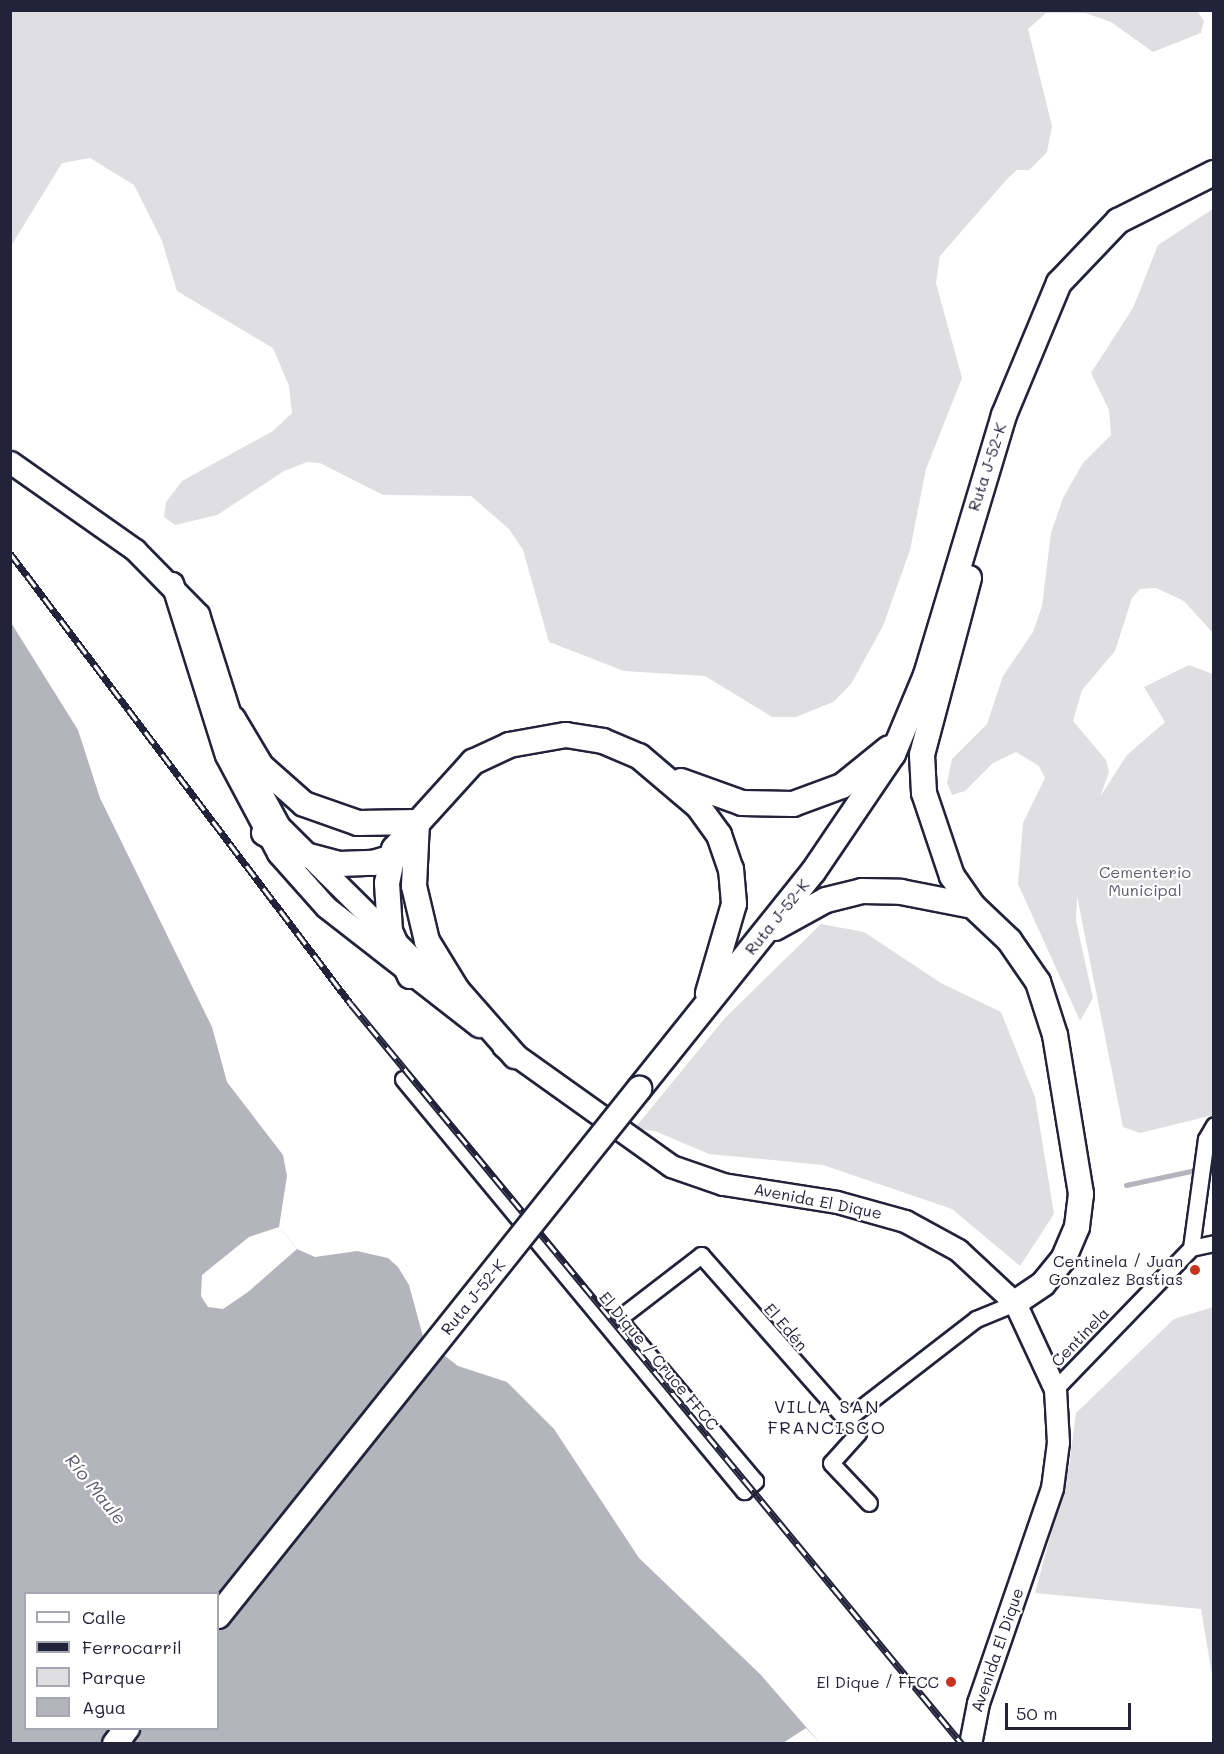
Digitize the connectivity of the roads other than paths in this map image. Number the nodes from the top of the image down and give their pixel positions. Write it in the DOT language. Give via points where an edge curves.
graph roads {
  1 [pos="1214,173"];
  2 [pos="10,462"];
  3 [pos="986,469"];
  4 [pos="172,583"];
  5 [pos="233,719"];
  6 [pos="903,733"];
  7 [pos="666,775"];
  8 [pos="417,822"];
  9 [pos="264,833"];
  10 [pos="416,848"];
  11 [pos="302,854"];
  12 [pos="390,859"];
  13 [pos="973,906"];
  14 [pos="390,931"];
  15 [pos="762,935"];
  16 [pos="410,976"];
  17 [pos="451,1003"];
  18 [pos="703,1010"];
  19 [pos="515,1056"];
  20 [pos="403,1079"];
  21 [pos="1214,1125"];
  22 [pos="1214,1243"];
  23 [pos="1191,1248"];
  24 [pos="1015,1303"];
  25 [pos="611,1320"];
  26 [pos="1055,1389"];
  27 [pos="844,1421"];
  28 [pos="870,1503"];
  29 [pos="219,1615"];
  30 [pos="125,1730"];
  31 [pos="115,1743"];
  32 [pos="970,1743"];
  1 -- 3 [label="main road, Ruta J-52-K" via="1130,213 1073,264 1047,304"];
  2 -- 4 [label="street" via="104,527"];
  3 -- 6 [label="main road, Ruta J-52-K" via="926,675"];
  3 -- 13 [label="main road" via="971,573 921,771 935,838"];
  4 -- 5 [label="street" via="198,614"];
  4 -- 9 [label="street, Avenida El Dique" via="225,755"];
  5 -- 8 [label="main road" via="261,766 304,804 358,823"];
  5 -- 11 [label="street" via="261,797"];
  6 -- 7 [label="main road" via="842,786 793,804 726,800"];
  6 -- 15 [label="main road, Ruta J-52-K" via="869,797"];
  7 -- 8 [label="main road" via="603,741 566,735 528,739 473,762"];
  7 -- 18 [label="main road" via="710,820 731,869 732,920"];
  8 -- 10 [label="main road"];
  8 -- 12 [label="main road"];
  9 -- 11 [label="main road"];
  9 -- 16 [label="street, Avenida El Dique" via="321,901"];
  10 -- 12 [label="main road"];
  10 -- 19 [label="main road" via="417,905 435,959"];
  11 -- 12 [label="main road" via="339,864"];
  11 -- 14 [label="street"];
  12 -- 14 [label="main road"];
  13 -- 15 [label="main road" via="901,892 862,891 826,900"];
  13 -- 24 [label="main road" via="1027,963 1047,1008 1081,1194 1077,1227 1064,1258 1043,1284"];
  14 -- 16 [label="main road"];
  14 -- 17 [label="street"];
  15 -- 18 [label="main road, Ruta J-52-K"];
  16 -- 17 [label="street, Avenida El Dique"];
  17 -- 19 [label="street, Avenida El Dique"];
  18 -- 29 [label="main road, Ruta J-52-K, bridge"];
  19 -- 24 [label="street, Avenida El Dique" via="671,1166 723,1184 837,1202 905,1221 958,1250"];
  20 -- 25 [label="street, El Dique / Cruce FFCC"];
  21 -- 23 [label="street" via="1206,1139"];
  22 -- 23 [label="street"];
  23 -- 26 [label="street, Centinela"];
  24 -- 26 [label="street, Avenida El Dique"];
  24 -- 27 [label="street" via="976,1319"];
  25 -- 25 [label="street, El Dique / Cruce FFCC" via="744,1491 755,1481"];
  25 -- 27 [label="street, El Edén" via="701,1256"];
  26 -- 32 [label="street, Avenida El Dique" via="1059,1427 1052,1488 981,1693"];
  27 -- 28 [label="street" via="858,1433 831,1463"];
  30 -- 31 [label="main road"];
}
